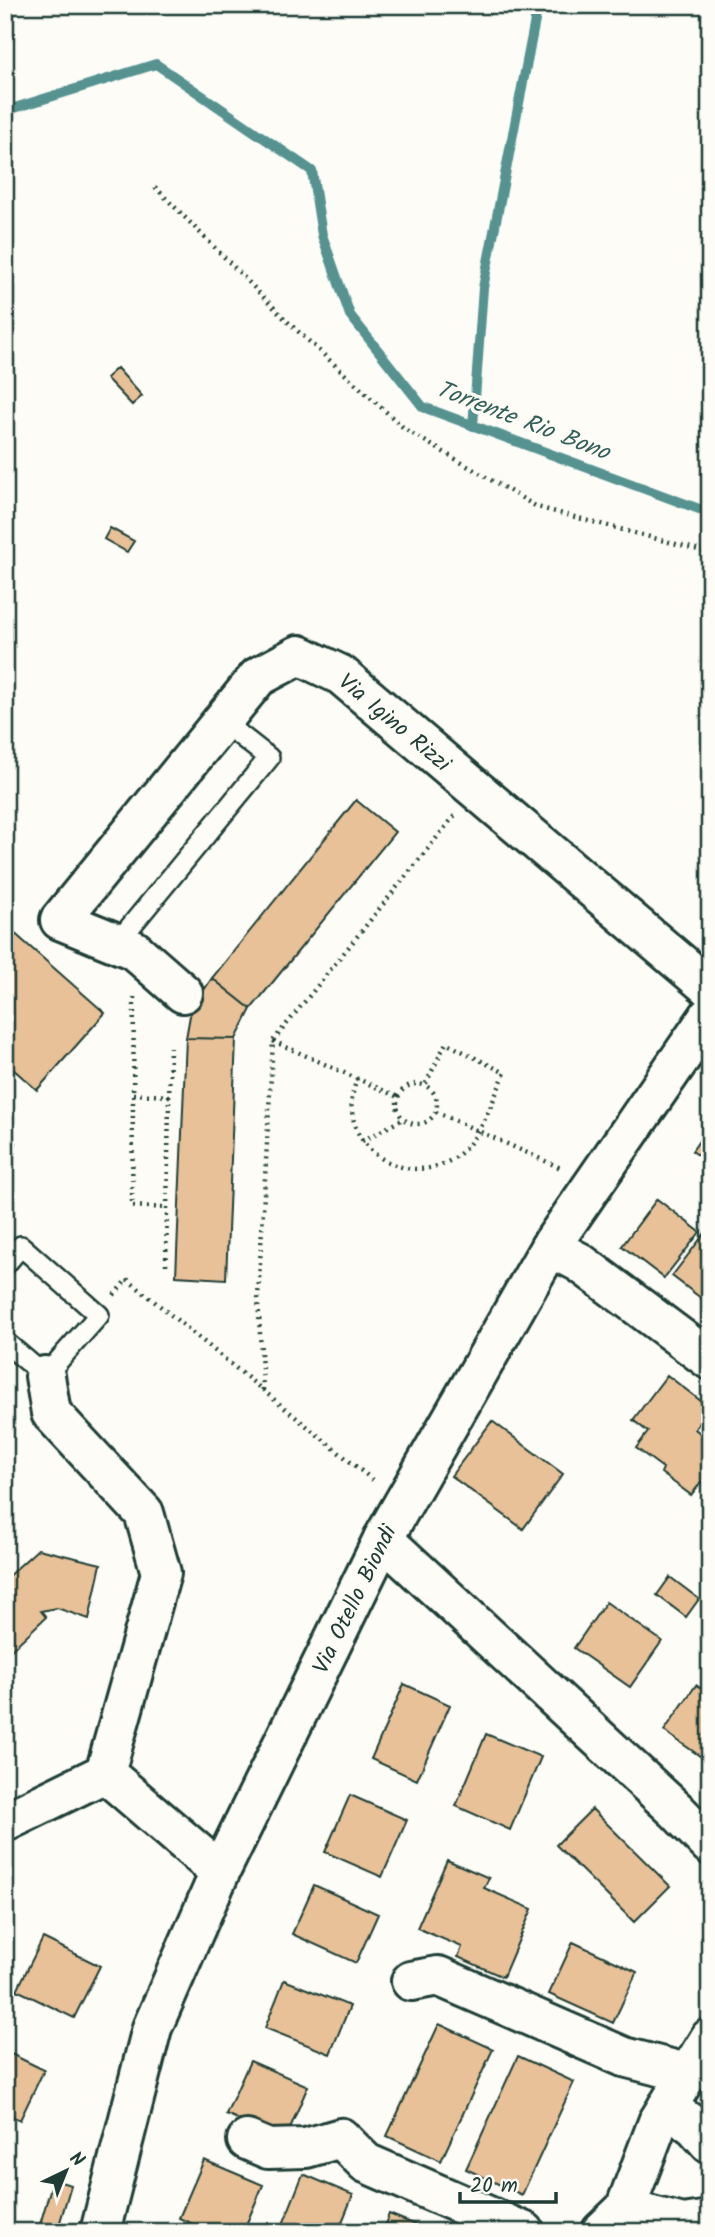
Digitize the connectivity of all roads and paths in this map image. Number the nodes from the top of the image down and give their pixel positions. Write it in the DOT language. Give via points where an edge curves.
graph roads {
  1 [pos="155,187"];
  2 [pos="710,553"];
  3 [pos="222,721"];
  4 [pos="476,790"];
  5 [pos="126,947"];
  6 [pos="710,988"];
  7 [pos="183,993"];
  8 [pos="710,1014"];
  9 [pos="272,1041"];
  10 [pos="170,1047"];
  11 [pos="357,1078"];
  12 [pos="425,1085"];
  13 [pos="133,1094"];
  14 [pos="170,1096"];
  15 [pos="398,1097"];
  16 [pos="436,1112"];
  17 [pos="403,1119"];
  18 [pos="477,1130"];
  19 [pos="362,1140"];
  20 [pos="595,1182"];
  21 [pos="167,1208"];
  22 [pos="550,1247"];
  23 [pos="5,1265"];
  24 [pos="166,1265"];
  25 [pos="99,1315"];
  26 [pos="5,1342"];
  27 [pos="710,1360"];
  28 [pos="45,1376"];
  29 [pos="263,1390"];
  30 [pos="402,1504"];
  31 [pos="383,1539"];
  32 [pos="105,1773"];
  33 [pos="5,1822"];
  34 [pos="710,1845"];
  35 [pos="220,1872"];
  36 [pos="411,1981"];
  37 [pos="710,2038"];
  38 [pos="686,2073"];
  39 [pos="667,2107"];
  40 [pos="247,2140"];
  41 [pos="710,2144"];
  42 [pos="613,2220"];
  43 [pos="710,2220"];
  44 [pos="100,2232"];
  45 [pos="525,2232"];
  1 -- 2 [label="path" via="290,324 406,430 537,507"];
  3 -- 4 [label="street, Via Igino Rizzi" via="258,677 299,655 341,675"];
  3 -- 5 [label="lane" via="269,758"];
  3 -- 5 [label="street, Via Igino Rizzi" via="60,920"];
  4 -- 6 [label="street, Via Igino Rizzi"];
  4 -- 9 [label="path"];
  5 -- 7 [label="street, Via Igino Rizzi"];
  5 -- 13 [label="path"];
  8 -- 20 [label="street, Via Otello Biondi"];
  9 -- 11 [label="path"];
  9 -- 29 [label="path" via="258,1297"];
  10 -- 14 [label="path"];
  11 -- 15 [label="path"];
  11 -- 19 [label="path" via="352,1110"];
  12 -- 15 [label="path" via="409,1085"];
  12 -- 16 [label="path" via="437,1096"];
  12 -- 18 [label="path" via="446,1043 505,1073"];
  13 -- 14 [label="path"];
  13 -- 21 [label="path" via="132,1206"];
  14 -- 21 [label="path"];
  15 -- 17 [label="path"];
  16 -- 17 [label="path" via="432,1119 417,1125"];
  16 -- 18 [label="path"];
  17 -- 19 [label="path"];
  18 -- 19 [label="path" via="459,1155 432,1168 402,1168 386,1162"];
  18 -- 20 [label="path"];
  20 -- 22 [label="street, Via Otello Biondi"];
  21 -- 24 [label="path"];
  22 -- 27 [label="street" via="579,1262"];
  22 -- 30 [label="street, Via Otello Biondi"];
  23 -- 25 [label="lane" via="21,1246"];
  25 -- 28 [label="lane"];
  25 -- 29 [label="path" via="127,1279"];
  26 -- 28 [label="lane"];
  28 -- 32 [label="street" via="51,1413 144,1513 161,1573"];
  29 -- 30 [label="path"];
  30 -- 31 [label="street, Via Otello Biondi"];
  31 -- 34 [label="street"];
  31 -- 35 [label="street, Via Otello Biondi"];
  32 -- 33 [label="street"];
  32 -- 35 [label="street"];
  35 -- 44 [label="street, Via Otello Biondi" via="152,2028"];
  36 -- 38 [label="street" via="438,1976 624,2057"];
  37 -- 38 [label="street"];
  38 -- 39 [label="street"];
  39 -- 41 [label="street"];
  39 -- 42 [label="street"];
  40 -- 45 [label="street" via="268,2148 306,2148 341,2138 366,2163"];
  42 -- 43 [label="street" via="682,2224"];
}
